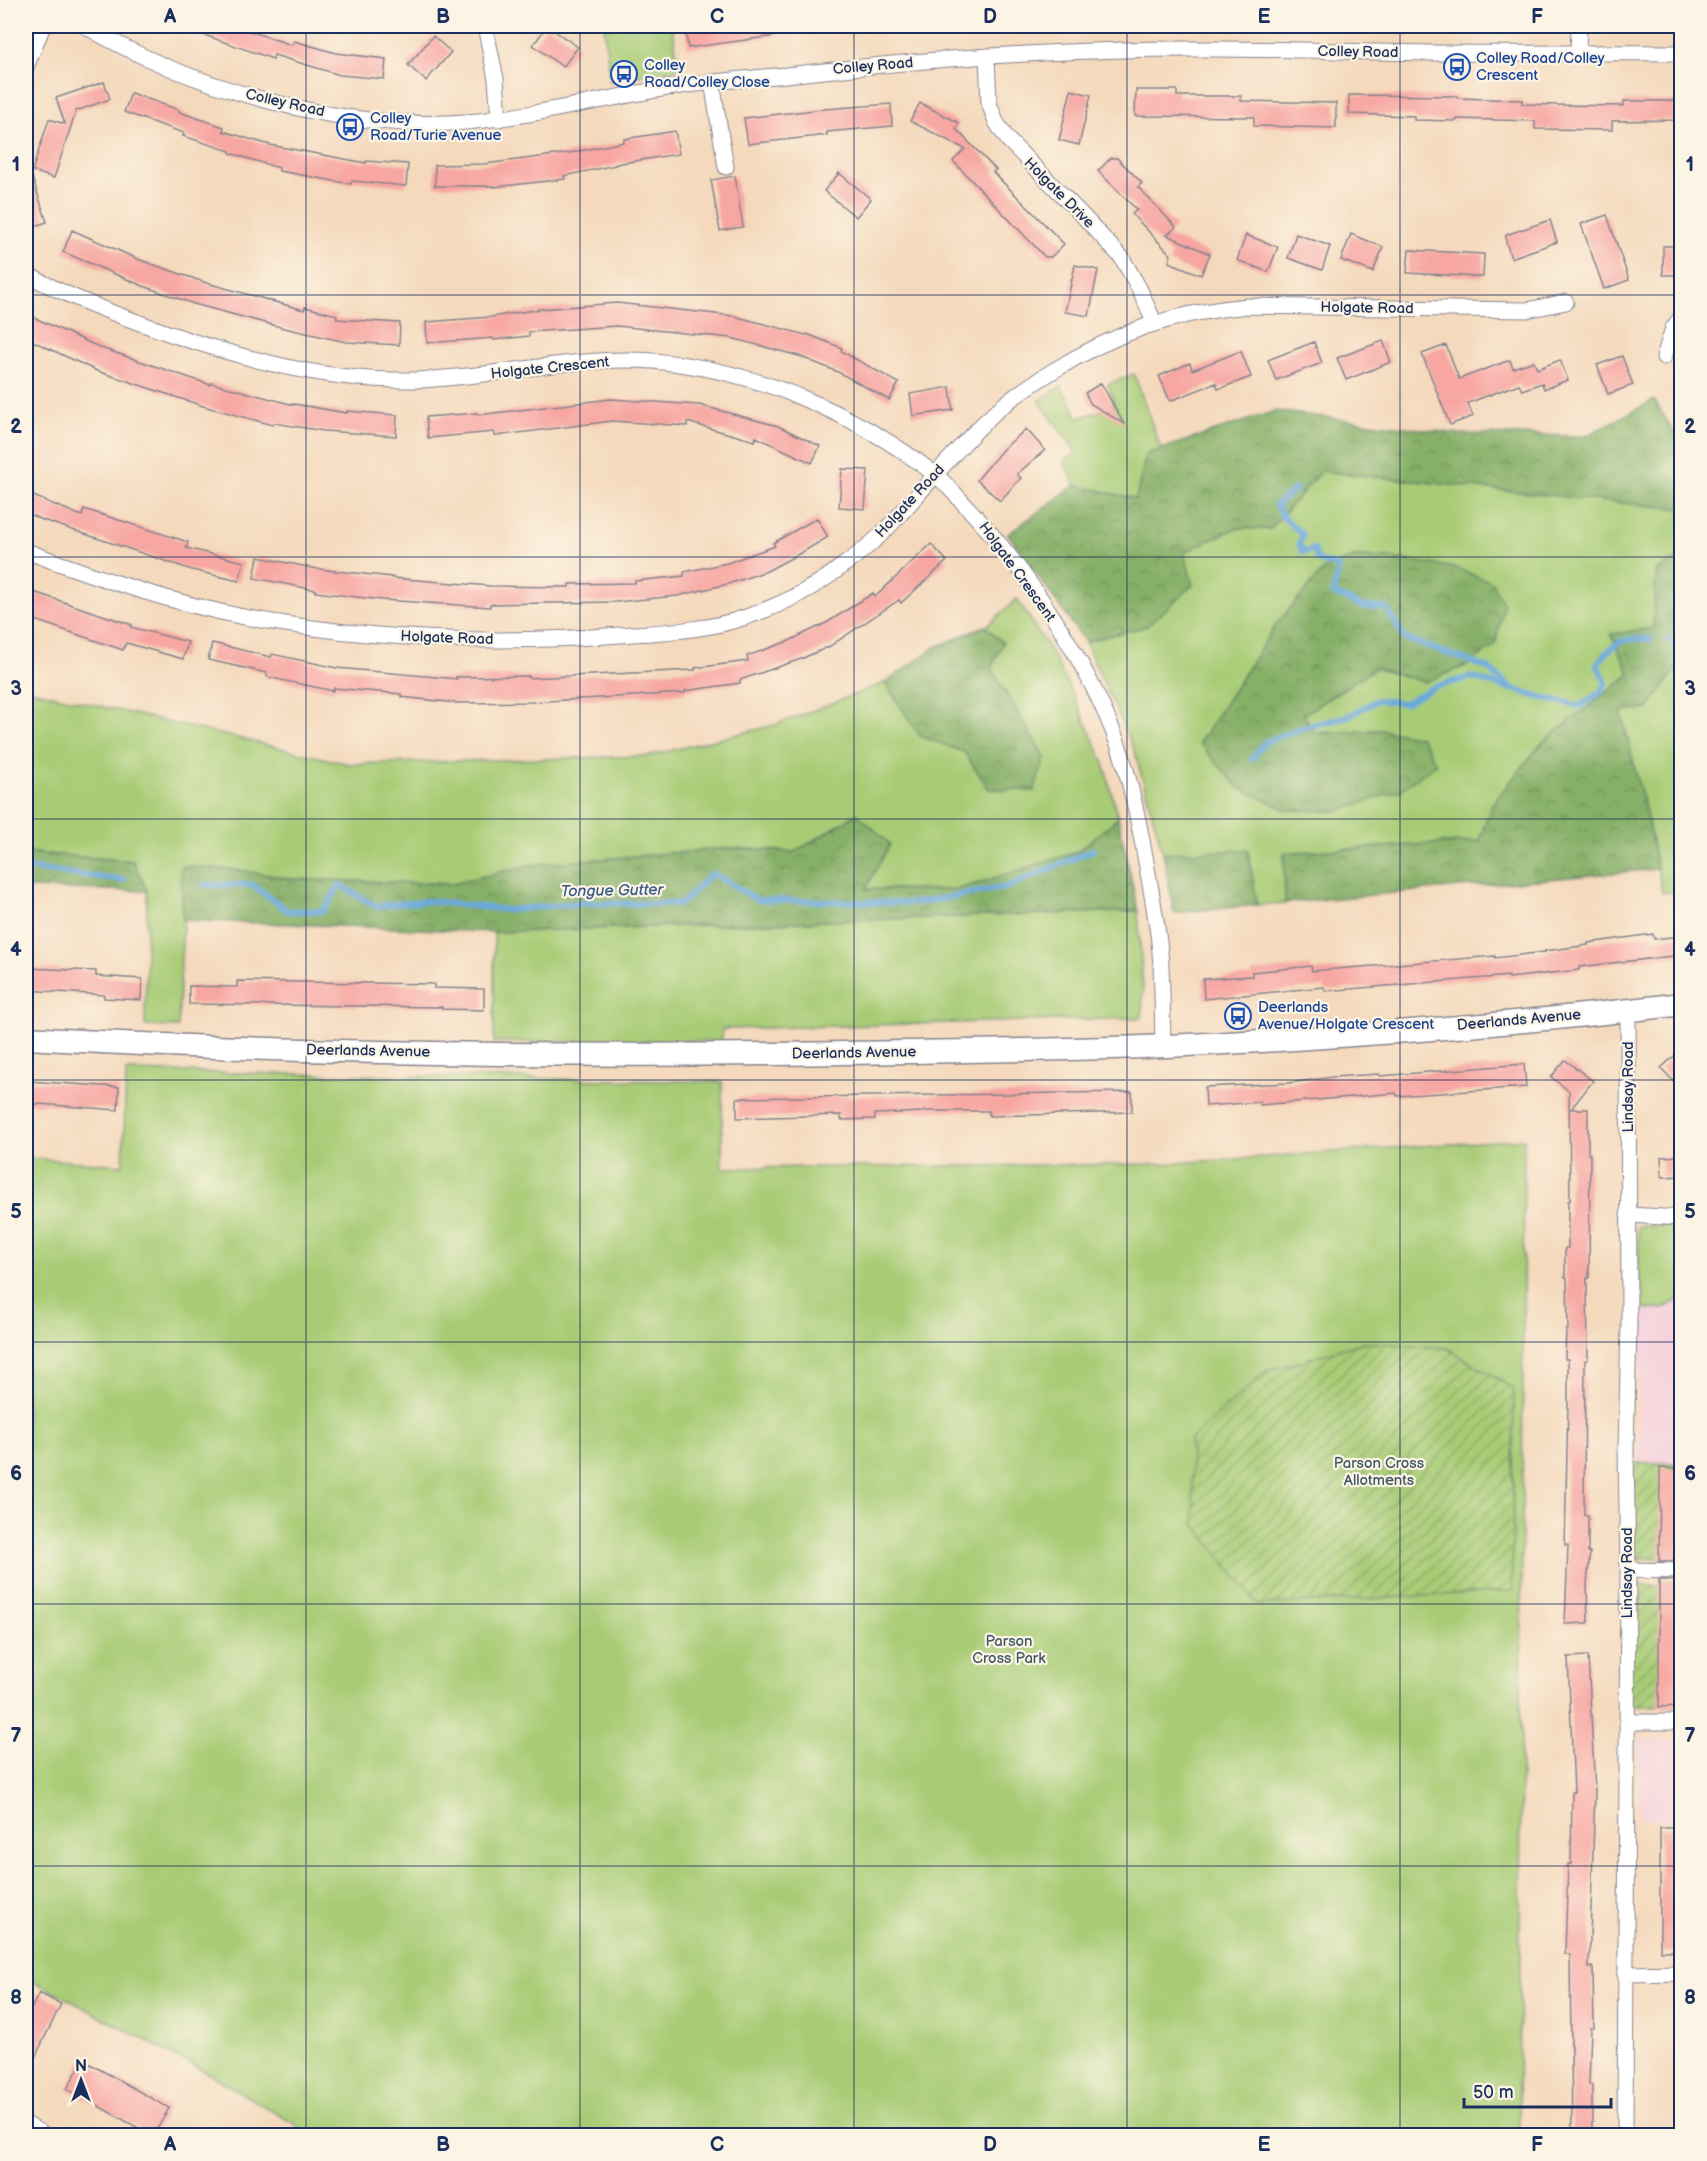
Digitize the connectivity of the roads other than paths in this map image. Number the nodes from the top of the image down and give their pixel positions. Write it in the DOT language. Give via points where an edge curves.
graph roads {
  1 [pos="42,26"];
  2 [pos="85,26"];
  3 [pos="485,26"];
  4 [pos="1579,26"];
  5 [pos="1578,52"];
  6 [pos="1682,53"];
  7 [pos="987,56"];
  8 [pos="26,67"];
  9 [pos="712,82"];
  10 [pos="499,119"];
  11 [pos="726,167"];
  12 [pos="26,274"];
  13 [pos="1566,302"];
  14 [pos="1682,316"];
  15 [pos="1154,322"];
  16 [pos="1664,357"];
  17 [pos="935,474"];
  18 [pos="26,551"];
  19 [pos="1682,1004"];
  20 [pos="1628,1010"];
  21 [pos="26,1038"];
  22 [pos="1164,1046"];
  23 [pos="1628,1215"];
  24 [pos="1682,1218"];
  25 [pos="1628,1570"];
  26 [pos="1682,1571"];
  27 [pos="1627,1722"];
  28 [pos="1682,1722"];
  29 [pos="1682,1973"];
  30 [pos="1624,1974"];
  31 [pos="26,2124"];
  32 [pos="46,2136"];
  33 [pos="1624,2136"];
  1 -- 8 [label="street"];
  2 -- 10 [label="street, Colley Road" via="200,79 316,112 420,123"];
  3 -- 10 [label="street"];
  4 -- 5 [label="street"];
  5 -- 6 [label="street, Colley Road"];
  5 -- 7 [label="street, Colley Road" via="1197,49"];
  7 -- 9 [label="street, Colley Road"];
  7 -- 15 [label="street, Holgate Drive" via="988,103 996,122 1008,141 1122,258"];
  9 -- 10 [label="street, Colley Road"];
  9 -- 11 [label="street"];
  12 -- 17 [label="street, Holgate Crescent" via="108,312 221,351 313,372 411,380 463,378 604,360 704,368 747,379 841,416"];
  13 -- 15 [label="street, Holgate Road" via="1527,310 1248,306"];
  14 -- 16 [label="street" via="1673,328"];
  15 -- 17 [label="street, Holgate Road" via="1098,345 1028,386 989,417"];
  17 -- 18 [label="street, Holgate Road" via="890,526 807,589 745,618 708,627 644,634 507,640 398,637 331,630 244,617 139,591"];
  17 -- 22 [label="street, Holgate Crescent" via="1008,555 1046,609 1099,699 1120,750 1135,805 1159,945"];
  19 -- 20 [label="street, Deerlands Avenue"];
  20 -- 22 [label="street, Deerlands Avenue" via="1296,1039"];
  20 -- 23 [label="street, Lindsay Road"];
  21 -- 22 [label="street, Deerlands Avenue" via="151,1046 570,1056"];
  23 -- 24 [label="street"];
  23 -- 25 [label="street, Lindsay Road"];
  25 -- 26 [label="street"];
  25 -- 27 [label="street, Lindsay Road"];
  27 -- 28 [label="street"];
  27 -- 30 [label="street, Lindsay Road"];
  29 -- 30 [label="street"];
  30 -- 33 [label="street, Lindsay Road"];
  31 -- 32 [label="street"];
}
